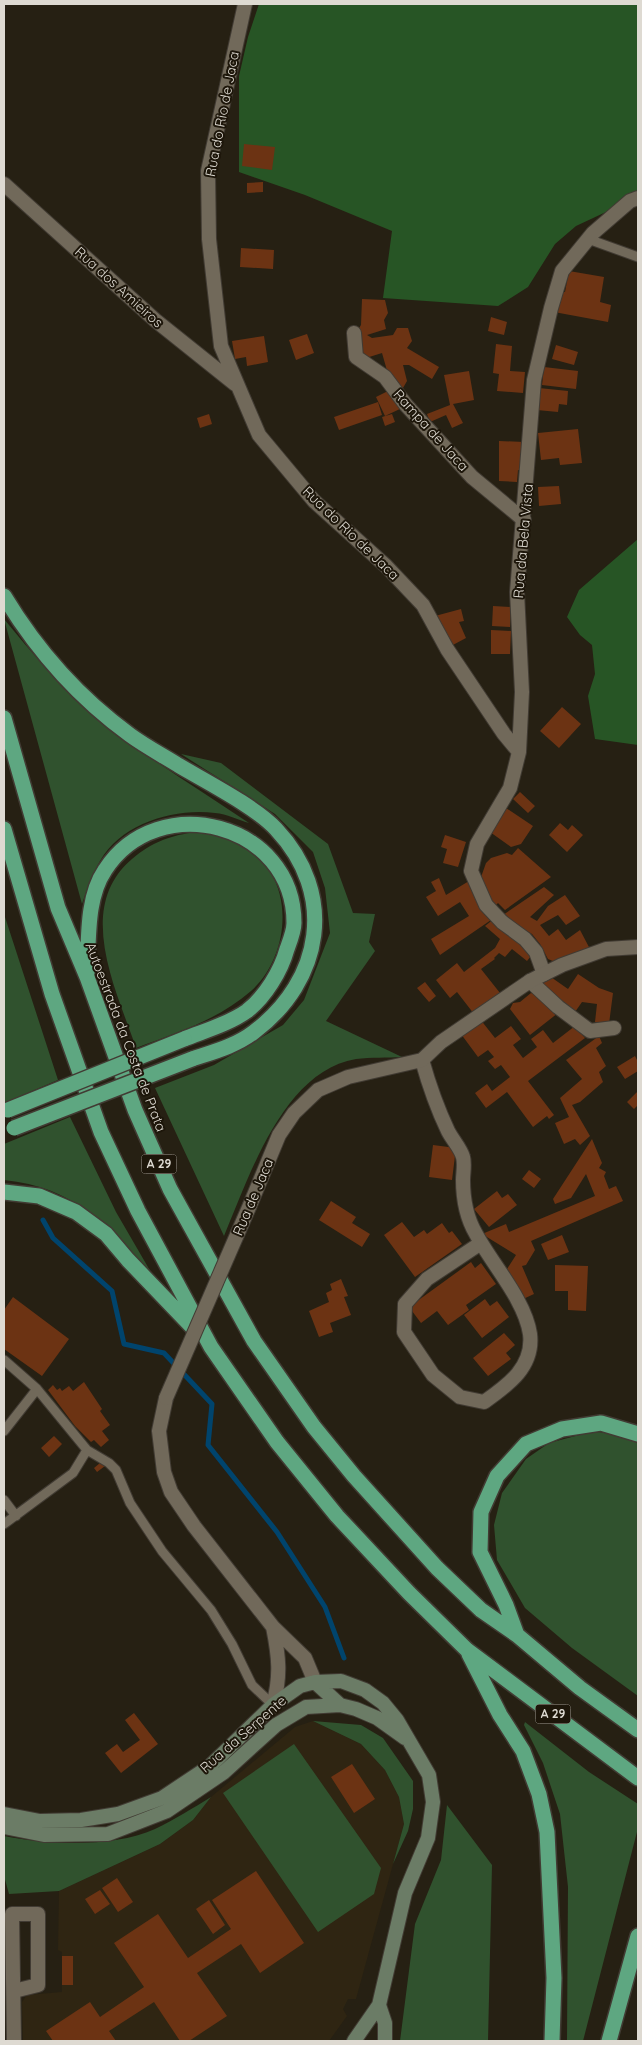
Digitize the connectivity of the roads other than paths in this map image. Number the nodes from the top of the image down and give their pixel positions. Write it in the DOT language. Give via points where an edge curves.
graph roads {
  1 [pos="245,4"];
  2 [pos="4,184"];
  3 [pos="638,198"];
  4 [pos="588,239"];
  5 [pos="638,257"];
  6 [pos="354,333"];
  7 [pos="238,386"];
  8 [pos="524,520"];
  9 [pos="4,596"];
  10 [pos="4,718"];
  11 [pos="519,752"];
  12 [pos="4,829"];
  13 [pos="638,946"];
  14 [pos="544,974"];
  15 [pos="86,977"];
  16 [pos="530,981"];
  17 [pos="614,1028"];
  18 [pos="422,1060"];
  19 [pos="6,1111"];
  20 [pos="9,1130"];
  21 [pos="4,1192"];
  22 [pos="481,1242"];
  23 [pos="211,1347"];
  24 [pos="4,1360"];
  25 [pos="37,1389"];
  26 [pos="4,1431"];
  27 [pos="638,1434"];
  28 [pos="87,1450"];
  29 [pos="4,1500"];
  30 [pos="16,1516"];
  31 [pos="4,1524"];
  32 [pos="274,1627"];
  33 [pos="517,1635"];
  34 [pos="467,1650"];
  35 [pos="315,1682"];
  36 [pos="273,1705"];
  37 [pos="340,1705"];
  38 [pos="306,1707"];
  39 [pos="638,1730"];
  40 [pos="406,1738"];
  41 [pos="638,1778"];
  42 [pos="4,1814"];
  43 [pos="4,1827"];
  44 [pos="638,1936"];
  45 [pos="14,1991"];
  46 [pos="379,2005"];
  47 [pos="14,2041"];
  48 [pos="354,2041"];
  49 [pos="386,2041"];
  50 [pos="552,2041"];
  51 [pos="609,2041"];
  1 -- 7 [label="street, Rua do Rio de Jaca" via="208,172 209,239 221,346"];
  2 -- 7 [label="street, Rua dos Amieiros" via="155,320"];
  3 -- 4 [label="street, Rua da Bela Vista" via="630,201"];
  4 -- 5 [label="lane"];
  4 -- 8 [label="street, Rua da Bela Vista" via="562,271 534,380"];
  6 -- 8 [label="street, Rampa de Jaca" via="356,357 385,378 472,476"];
  7 -- 11 [label="street, Rua do Rio de Jaca" via="259,435 314,500 423,605 447,649"];
  8 -- 11 [label="street, Rua da Bela Vista" via="517,592 522,692"];
  9 -- 20 [label="highway, bridge" via="23,628 94,706 130,736 275,827 293,849 307,875 315,928 313,951 301,980 278,1011 253,1033 226,1048"];
  10 -- 15 [label="highway, Autoestrada da Costa de Prata / A 29" via="58,908"];
  11 -- 14 [label="street, Rua da Bela Vista" via="510,788 477,844 471,871 486,905 536,952"];
  12 -- 23 [label="highway, A 29" via="52,994 102,1132 138,1211"];
  13 -- 14 [label="street" via="606,949"];
  14 -- 16 [label="street"];
  15 -- 19 [label="highway, bridge" via="93,899 104,870 133,840 150,831 173,825 203,824 229,830 252,841 270,857 285,881 294,924 283,964 246,1011"];
  15 -- 33 [label="highway, Autoestrada da Costa de Prata / A 29" via="135,1110 170,1189 254,1340 314,1427 398,1526 481,1610"];
  16 -- 17 [label="street" via="590,1031"];
  16 -- 18 [label="street" via="441,1042"];
  18 -- 22 [label="street" via="434,1100 463,1157 463,1202"];
  18 -- 32 [label="street, Rua de Jaca, bridge" via="348,1077 318,1090 305,1100 280,1135 166,1398 159,1431 164,1472 171,1492"];
  21 -- 23 [label="highway" via="39,1196 76,1212 106,1234"];
  22 -- 22 [label="street" via="520,1305 530,1334 527,1363 509,1383 484,1402 460,1397 433,1375 404,1332 404,1304 427,1279"];
  23 -- 34 [label="highway, A 29" via="277,1442 337,1516"];
  24 -- 25 [label="lane"];
  25 -- 26 [label="lane"];
  25 -- 28 [label="lane"];
  27 -- 33 [label="highway" via="601,1423 562,1429 526,1444 498,1476 481,1512 480,1552"];
  28 -- 30 [label="lane" via="72,1472"];
  28 -- 36 [label="lane" via="116,1470 130,1504 162,1551 212,1610 252,1685"];
  29 -- 30 [label="lane"];
  30 -- 31 [label="lane"];
  32 -- 35 [label="street, Rua de Jaca" via="305,1658"];
  32 -- 36 [label="street, Rua de Jaca" via="280,1662"];
  33 -- 39 [label="highway, Autoestrada da Costa de Prata / A 29" via="580,1688"];
  34 -- 41 [label="highway, A 29"];
  34 -- 50 [label="highway" via="500,1715 523,1751 539,1794 547,1832 554,1978"];
  35 -- 36 [label="main road, Rua da Serpente" via="300,1686"];
  35 -- 37 [label="main road, Rua de Jaca"];
  35 -- 38 [label="main road"];
  35 -- 40 [label="main road, Rua da Serpente" via="341,1681 365,1690 383,1703"];
  36 -- 42 [label="main road, Rua da Serpente" via="210,1766 162,1798 118,1814 81,1820 40,1821"];
  37 -- 38 [label="main road, Rua da Serpente"];
  37 -- 40 [label="main road, Rua da Serpente" via="377,1718"];
  38 -- 43 [label="main road, Rua da Serpente" via="276,1725 223,1773 167,1811 108,1834 44,1836"];
  40 -- 46 [label="main road, Rua da Serpente" via="429,1775 433,1802 428,1838 404,1893"];
  44 -- 51 [label="highway"];
  45 -- 45 [label="street" via="38,1986 38,1914 12,1914"];
  45 -- 47 [label="street"];
  46 -- 48 [label="main road, Rua da Serpente"];
  46 -- 49 [label="main road, Rua da Serpente"];
}
